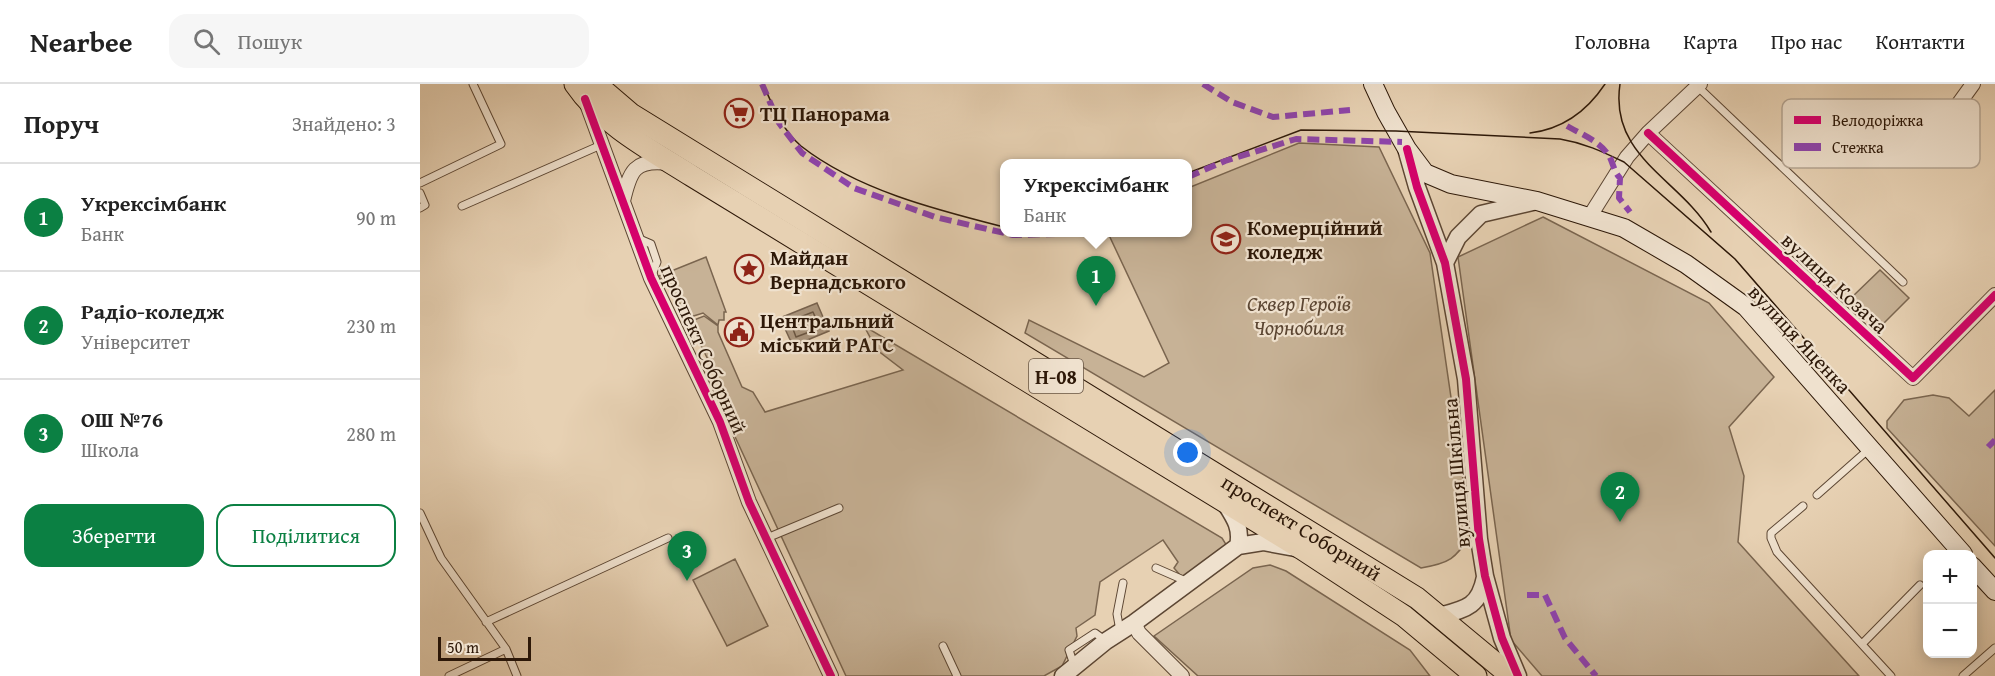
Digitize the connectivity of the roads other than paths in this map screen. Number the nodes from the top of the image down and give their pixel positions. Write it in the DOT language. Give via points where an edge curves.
graph roads {
  1 [pos="473,84"];
  2 [pos="1373,84"];
  3 [pos="1973,84"];
  4 [pos="1699,85"];
  5 [pos="585,89"];
  6 [pos="1962,99"];
  7 [pos="1648,133"];
  8 [pos="601,145"];
  9 [pos="1407,149"];
  10 [pos="673,164"];
  11 [pos="1782,165"];
  12 [pos="1785,168"];
  13 [pos="420,183"];
  14 [pos="420,193"];
  15 [pos="623,201"];
  16 [pos="1537,201"];
  17 [pos="462,206"];
  18 [pos="420,208"];
  19 [pos="1590,216"];
  20 [pos="1445,262"];
  21 [pos="1903,282"];
  22 [pos="1995,295"];
  23 [pos="1870,449"];
  24 [pos="1816,495"];
  25 [pos="1225,503"];
  26 [pos="1803,506"];
  27 [pos="838,508"];
  28 [pos="420,513"];
  29 [pos="668,538"];
  30 [pos="766,538"];
  31 [pos="1238,546"];
  32 [pos="1302,549"];
  33 [pos="1959,550"];
  34 [pos="1156,568"];
  35 [pos="1977,571"];
  36 [pos="1485,576"];
  37 [pos="1188,582"];
  38 [pos="1123,583"];
  39 [pos="1920,585"];
  40 [pos="1995,591"];
  41 [pos="1439,616"];
  42 [pos="486,622"];
  43 [pos="1120,632"];
  44 [pos="1862,644"];
  45 [pos="943,646"];
  46 [pos="1995,648"];
  47 [pos="506,649"];
  48 [pos="1069,672"];
  49 [pos="449,676"];
  50 [pos="517,676"];
  51 [pos="831,676"];
  52 [pos="957,676"];
  53 [pos="1182,676"];
  54 [pos="1476,676"];
  55 [pos="1511,676"];
  56 [pos="1518,676"];
  57 [pos="1891,676"];
  58 [pos="1963,676"];
  1 -- 13 [label="lane" via="501,144"];
  2 -- 9 [label="main road, вулиця Яценка"];
  3 -- 6 [label="street"];
  4 -- 7 [label="street"];
  4 -- 11 [label="lane"];
  5 -- 8 [label="street, проспект Соборний"];
  5 -- 10 [label="main road, проспект Соборний / Н-08" via="618,128"];
  5 -- 41 [label="main road, проспект Соборний / Н-08" via="1407,592"];
  7 -- 19 [label="street" via="1624,162"];
  7 -- 22 [label="street, вулиця Козача" via="1913,378"];
  8 -- 15 [label="street, проспект Соборний"];
  8 -- 17 [label="lane"];
  9 -- 16 [label="main road, вулиця Яценка" via="1425,172 1451,184"];
  9 -- 20 [label="street, вулиця Шкільна"];
  10 -- 15 [label="street" via="654,162 637,166 629,176"];
  10 -- 25 [label="main road, проспект Соборний / Н-08"];
  12 -- 21 [label="lane"];
  14 -- 18 [label="lane" via="425,205"];
  15 -- 30 [label="street, проспект Соборний" via="651,278 720,422"];
  16 -- 19 [label="main road, вулиця Яценка"];
  16 -- 20 [label="street" via="1481,214 1458,237"];
  19 -- 23 [label="main road, вулиця Яценка" via="1655,245 1746,307"];
  20 -- 36 [label="street, вулиця Шкільна" via="1466,379"];
  23 -- 24 [label="lane"];
  23 -- 33 [label="main road, вулиця Яценка"];
  25 -- 31 [label="street" via="1240,532"];
  25 -- 32 [label="main road, проспект Соборний / Н-08"];
  26 -- 44 [label="lane" via="1771,533 1773,544"];
  27 -- 30 [label="lane"];
  28 -- 42 [label="lane" via="441,558"];
  29 -- 42 [label="lane"];
  30 -- 51 [label="street, проспект Соборний"];
  31 -- 32 [label="street" via="1263,542"];
  31 -- 37 [label="street"];
  32 -- 54 [label="main road, проспект Соборний / Н-08" via="1404,616"];
  34 -- 37 [label="lane"];
  35 -- 40 [label="main road"];
  36 -- 41 [label="street, вулиця Шкільна" via="1482,592 1473,603"];
  36 -- 56 [label="street, вулиця Шкільна" via="1502,638"];
  37 -- 43 [label="street"];
  38 -- 43 [label="lane" via="1117,614"];
  39 -- 44 [label="lane"];
  41 -- 55 [label="main road, проспект Соборний / Н-08"];
  42 -- 47 [label="lane"];
  43 -- 48 [label="street"];
  43 -- 53 [label="street" via="1139,633"];
  44 -- 57 [label="lane"];
  45 -- 52 [label="lane"];
  46 -- 58 [label="lane"];
  47 -- 49 [label="lane"];
  47 -- 50 [label="lane"];
}
